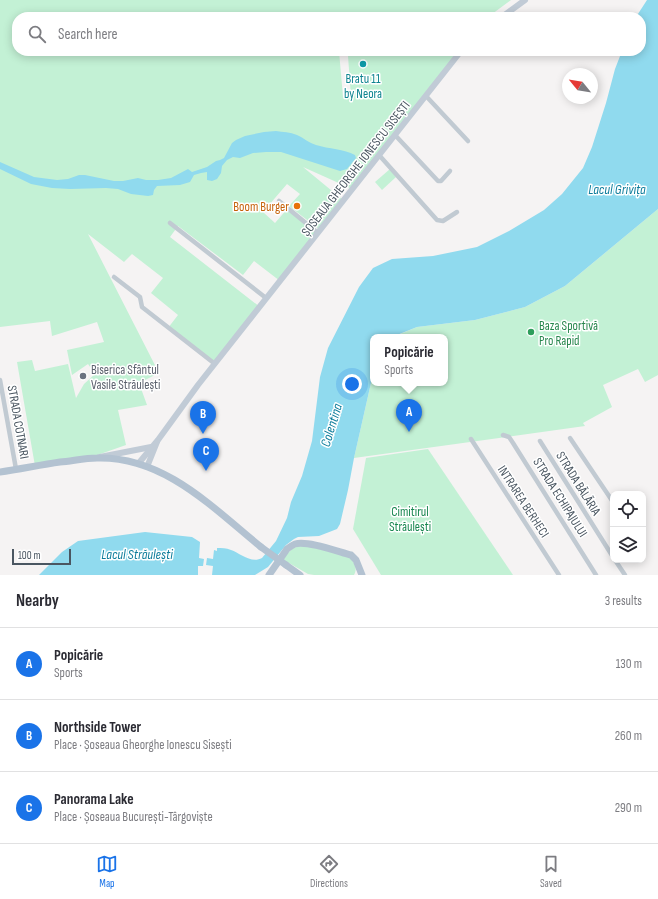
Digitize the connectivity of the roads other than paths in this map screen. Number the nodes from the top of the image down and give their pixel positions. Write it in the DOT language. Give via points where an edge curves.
graph roads {
  1 [pos="525,0"];
  2 [pos="509,12"];
  3 [pos="457,56"];
  4 [pos="426,96"];
  5 [pos="395,135"];
  6 [pos="468,141"];
  7 [pos="379,155"];
  8 [pos="450,171"];
  9 [pos="279,202"];
  10 [pos="457,212"];
  11 [pos="170,223"];
  12 [pos="318,233"];
  13 [pos="114,277"];
  14 [pos="266,298"];
  15 [pos="215,364"];
  16 [pos="0,380"];
  17 [pos="1,391"];
  18 [pos="503,435"];
  19 [pos="570,438"];
  20 [pos="471,439"];
  21 [pos="158,440"];
  22 [pos="540,441"];
  23 [pos="151,447"];
  24 [pos="96,458"];
  25 [pos="138,464"];
  26 [pos="147,467"];
  27 [pos="16,469"];
  28 [pos="0,472"];
  29 [pos="610,498"];
  30 [pos="610,552"];
  31 [pos="617,563"];
  32 [pos="289,567"];
  33 [pos="360,573"];
  34 [pos="269,575"];
  35 [pos="300,575"];
  36 [pos="307,575"];
  37 [pos="559,575"];
  38 [pos="596,575"];
  39 [pos="625,575"];
  1 -- 2 [label="main road"];
  3 -- 4 [label="main road, ȘOSEAUA GHEORGHE IONESCU SISEȘTI"];
  4 -- 5 [label="main road, ȘOSEAUA GHEORGHE IONESCU SISEȘTI"];
  4 -- 6 [label="street"];
  5 -- 7 [label="main road, ȘOSEAUA GHEORGHE IONESCU SISEȘTI"];
  5 -- 8 [label="street" via="438,181"];
  7 -- 10 [label="street" via="437,220 443,221"];
  7 -- 12 [label="main road, ȘOSEAUA GHEORGHE IONESCU SISEȘTI"];
  9 -- 12 [label="street"];
  11 -- 14 [label="street"];
  12 -- 14 [label="main road, ȘOSEAUA GHEORGHE IONESCU SISEȘTI"];
  13 -- 15 [label="street" via="140,297 142,308"];
  14 -- 15 [label="main road, ȘOSEAUA GHEORGHE IONESCU SISEȘTI"];
  15 -- 21 [label="main road, ȘOSEAUA GHEORGHE IONESCU SISEȘTI"];
  16 -- 17 [label="street, STRADA COTNARI"];
  17 -- 27 [label="street, STRADA COTNARI"];
  18 -- 38 [label="street, STRADA ECHIPAJULUI" via="509,437 513,443"];
  19 -- 29 [label="street"];
  20 -- 37 [label="street, INTRAREA BERHECI"];
  21 -- 23 [label="main road, ȘOSEAUA GHEORGHE IONESCU SISEȘTI"];
  21 -- 26 [label="main road, ȘOSEAUA GHEORGHE IONESCU SISEȘTI"];
  22 -- 30 [label="street, STRADA BĂLĂRIA"];
  23 -- 24 [label="main road"];
  23 -- 25 [label="main road, ȘOSEAUA GHEORGHE IONESCU SISEȘTI"];
  24 -- 25 [label="main road"];
  24 -- 27 [label="main road"];
  25 -- 26 [label="main road"];
  26 -- 32 [label="main road, bridge" via="184,485"];
  27 -- 28 [label="main road"];
  31 -- 39 [label="street, STRADA BĂLĂRIA"];
  32 -- 35 [label="main road"];
  32 -- 36 [label="main road"];
  33 -- 34 [label="main road" via="356,560 351,555 301,543 291,545"];
}
